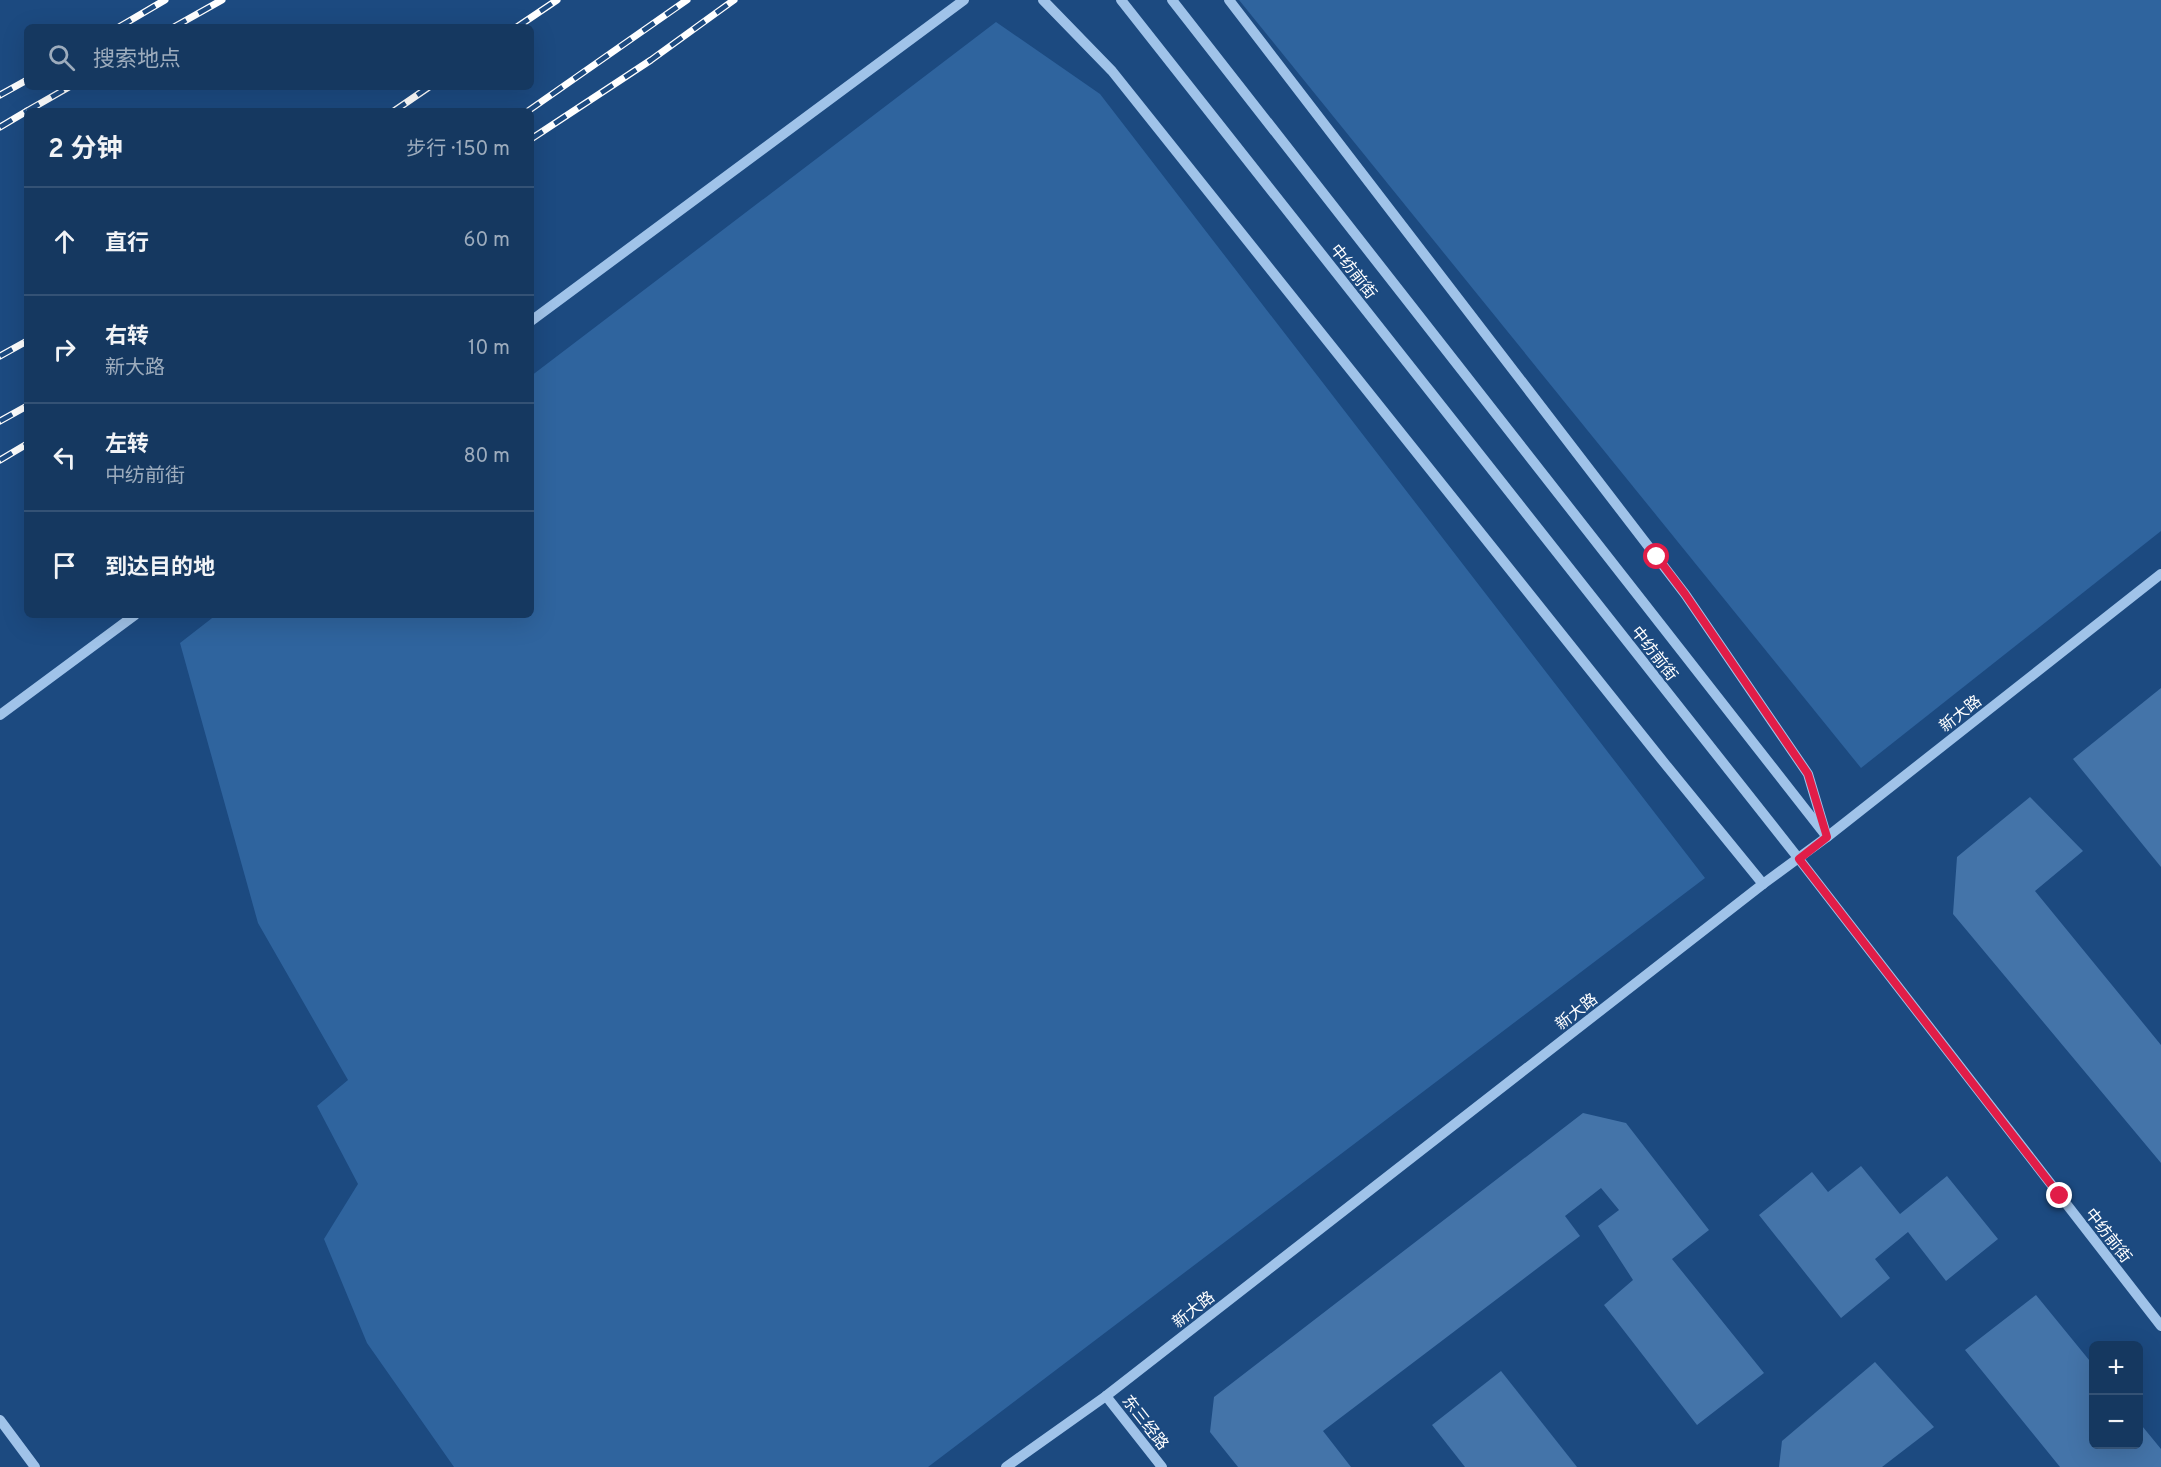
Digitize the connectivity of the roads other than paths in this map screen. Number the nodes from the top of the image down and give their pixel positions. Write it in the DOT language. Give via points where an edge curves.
graph roads {
  1 [pos="964,0"];
  2 [pos="1043,0"];
  3 [pos="1121,0"];
  4 [pos="1172,0"];
  5 [pos="1229,0"];
  6 [pos="534,319"];
  7 [pos="2161,574"];
  8 [pos="131,618"];
  9 [pos="0,715"];
  10 [pos="1827,837"];
  11 [pos="1799,859"];
  12 [pos="1763,884"];
  13 [pos="2161,1326"];
  14 [pos="1106,1396"];
  15 [pos="0,1420"];
  16 [pos="35,1467"];
  17 [pos="1006,1467"];
  18 [pos="1162,1467"];
  1 -- 6 [label="street"];
  2 -- 12 [label="street" via="1112,71"];
  3 -- 11 [label="street, 中纺前街"];
  4 -- 10 [label="street"];
  5 -- 10 [label="street" via="1685,594 1808,774"];
  7 -- 10 [label="street, 新大路"];
  8 -- 9 [label="street"];
  10 -- 11 [label="street, 新大路"];
  11 -- 12 [label="street, 新大路"];
  11 -- 13 [label="street, 中纺前街"];
  12 -- 14 [label="street, 新大路"];
  14 -- 17 [label="street, 新大路"];
  14 -- 18 [label="street, 东三经路"];
  15 -- 16 [label="street"];
}
